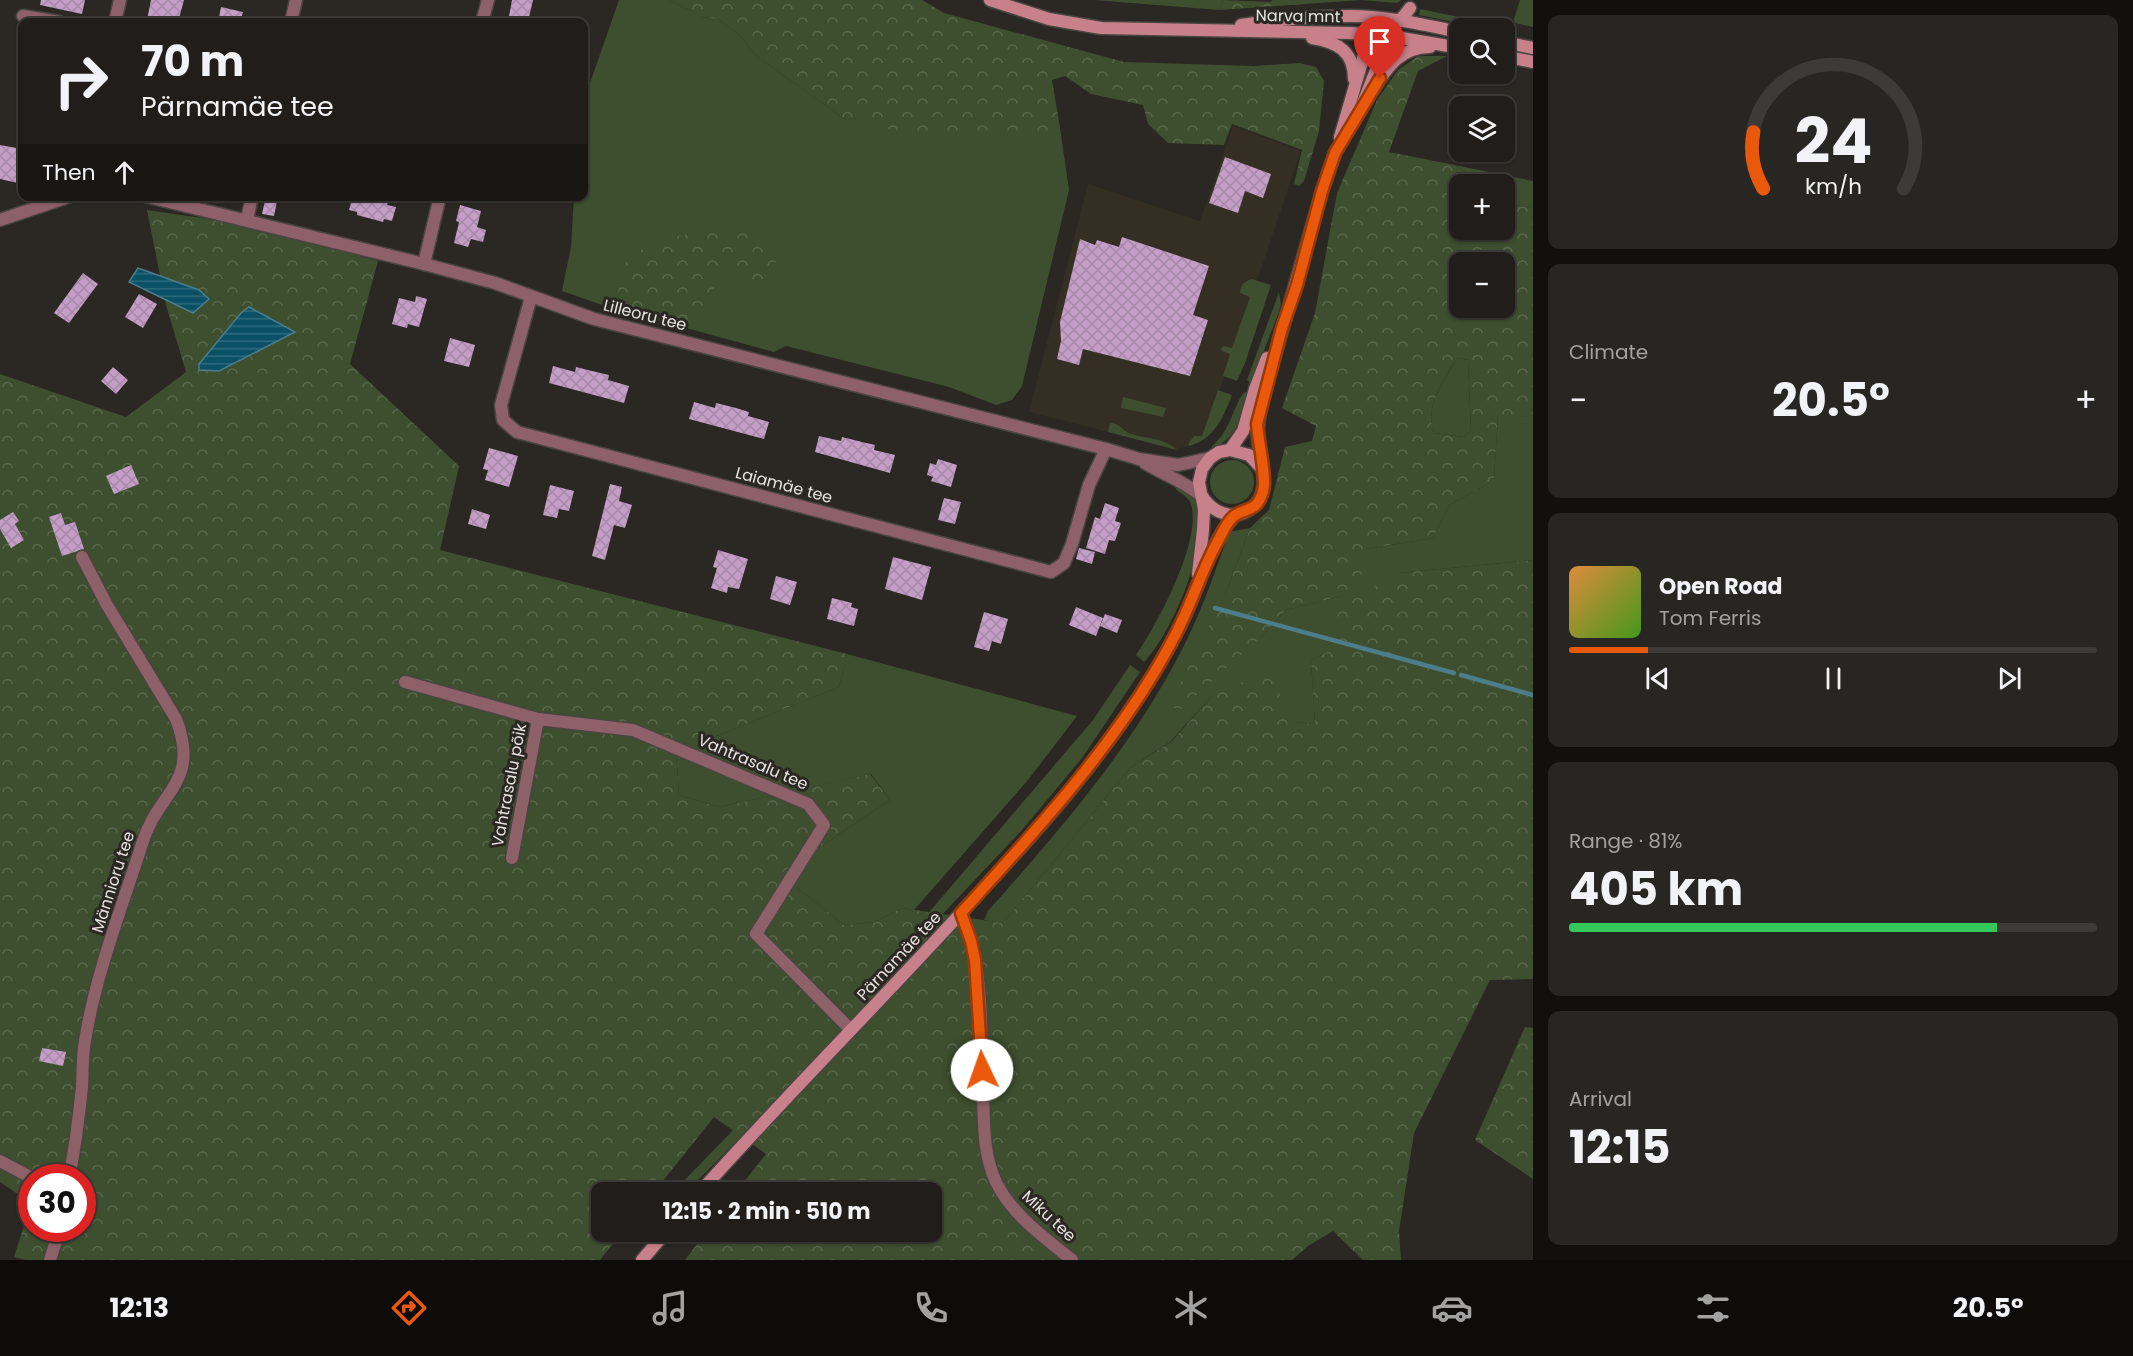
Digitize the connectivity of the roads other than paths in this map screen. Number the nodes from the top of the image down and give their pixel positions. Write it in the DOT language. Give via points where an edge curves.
graph roads {
  1 [pos="120,0"];
  2 [pos="296,0"];
  3 [pos="488,0"];
  4 [pos="990,0"];
  5 [pos="1411,4"];
  6 [pos="23,16"];
  7 [pos="1351,16"];
  8 [pos="35,18"];
  9 [pos="116,18"];
  10 [pos="292,18"];
  11 [pos="483,18"];
  12 [pos="1401,22"];
  13 [pos="1207,30"];
  14 [pos="1449,30"];
  15 [pos="1278,33"];
  16 [pos="1384,35"];
  17 [pos="1515,44"];
  18 [pos="1449,46"];
  19 [pos="1449,47"];
  20 [pos="1533,48"];
  21 [pos="1515,59"];
  22 [pos="1533,62"];
  23 [pos="1354,83"];
  24 [pos="1361,108"];
  25 [pos="1335,153"];
  26 [pos="56,201"];
  27 [pos="166,201"];
  28 [pos="251,201"];
  29 [pos="439,201"];
  30 [pos="0,220"];
  31 [pos="247,220"];
  32 [pos="423,264"];
  33 [pos="531,297"];
  34 [pos="1282,328"];
  35 [pos="1106,449"];
  36 [pos="1230,450"];
  37 [pos="1210,458"];
  38 [pos="1139,459"];
  39 [pos="1262,470"];
  40 [pos="1202,496"];
  41 [pos="1235,515"];
  42 [pos="82,557"];
  43 [pos="1197,585"];
  44 [pos="405,682"];
  45 [pos="538,718"];
  46 [pos="512,858"];
  47 [pos="961,913"];
  48 [pos="851,1030"];
  49 [pos="0,1161"];
  50 [pos="71,1164"];
  51 [pos="18,1170"];
  52 [pos="709,1182"];
  53 [pos="56,1242"];
  54 [pos="657,1242"];
  55 [pos="50,1260"];
  56 [pos="642,1260"];
  57 [pos="1072,1260"];
  1 -- 9 [label="street"];
  2 -- 10 [label="street"];
  3 -- 11 [label="street"];
  4 -- 13 [label="main road, Narva mnt" via="1049,19 1101,28"];
  5 -- 12 [label="main road"];
  6 -- 8 [label="street"];
  7 -- 12 [label="main road, Narva mnt"];
  7 -- 13 [label="main road, Narva mnt"];
  7 -- 16 [label="main road" via="1373,24"];
  12 -- 14 [label="main road, Narva mnt"];
  12 -- 16 [label="main road"];
  13 -- 15 [label="main road, Narva mnt"];
  15 -- 16 [label="main road, Narva mnt"];
  15 -- 23 [label="main road" via="1337,45 1354,67"];
  16 -- 18 [label="main road, Narva mnt"];
  16 -- 23 [label="main road" via="1364,55"];
  16 -- 24 [label="main road" via="1380,60"];
  17 -- 20 [label="main road"];
  19 -- 24 [label="main road" via="1424,47 1400,55"];
  21 -- 22 [label="main road"];
  23 -- 25 [label="main road"];
  24 -- 25 [label="main road"];
  25 -- 34 [label="main road"];
  26 -- 30 [label="street"];
  27 -- 31 [label="street, Lilleoru tee"];
  28 -- 31 [label="street"];
  29 -- 32 [label="street"];
  31 -- 32 [label="street, Lilleoru tee"];
  32 -- 33 [label="street, Lilleoru tee"];
  33 -- 35 [label="street, Lilleoru tee" via="594,319"];
  33 -- 35 [label="street, Laiamäe tee" via="501,405 503,420 509,427 528,435 1051,572 1065,563 1089,484"];
  34 -- 36 [label="main road" via="1255,389 1243,431"];
  34 -- 39 [label="main road" via="1257,424"];
  35 -- 38 [label="street, Lilleoru tee"];
  36 -- 37 [label="main road"];
  36 -- 39 [label="main road" via="1249,455"];
  37 -- 38 [label="street, Lilleoru tee" via="1178,465"];
  37 -- 40 [label="main road" via="1199,482"];
  38 -- 40 [label="street, Lilleoru tee" via="1186,483"];
  39 -- 41 [label="main road" via="1265,480 1260,499 1254,507"];
  40 -- 41 [label="main road" via="1215,511"];
  40 -- 43 [label="main road"];
  41 -- 43 [label="main road, Pärnamäe tee" via="1217,541"];
  42 -- 50 [label="street, Männioru tee" via="176,719 185,754 182,771 145,834 93,1005 84,1043"];
  43 -- 47 [label="main road, Pärnamäe tee" via="1173,639 1125,717 1052,813"];
  44 -- 45 [label="street, Vahtrasalu tee"];
  45 -- 46 [label="street, Vahtrasalu põik"];
  45 -- 48 [label="street, Vahtrasalu tee" via="633,730 808,804 824,825 756,934"];
  47 -- 48 [label="main road, Pärnamäe tee"];
  47 -- 57 [label="street, Miku tee" via="975,960 985,1134 991,1170 1007,1201"];
  48 -- 52 [label="main road, Pärnamäe tee"];
  49 -- 51 [label="street"];
  53 -- 55 [label="street"];
  54 -- 56 [label="main road"];
}
